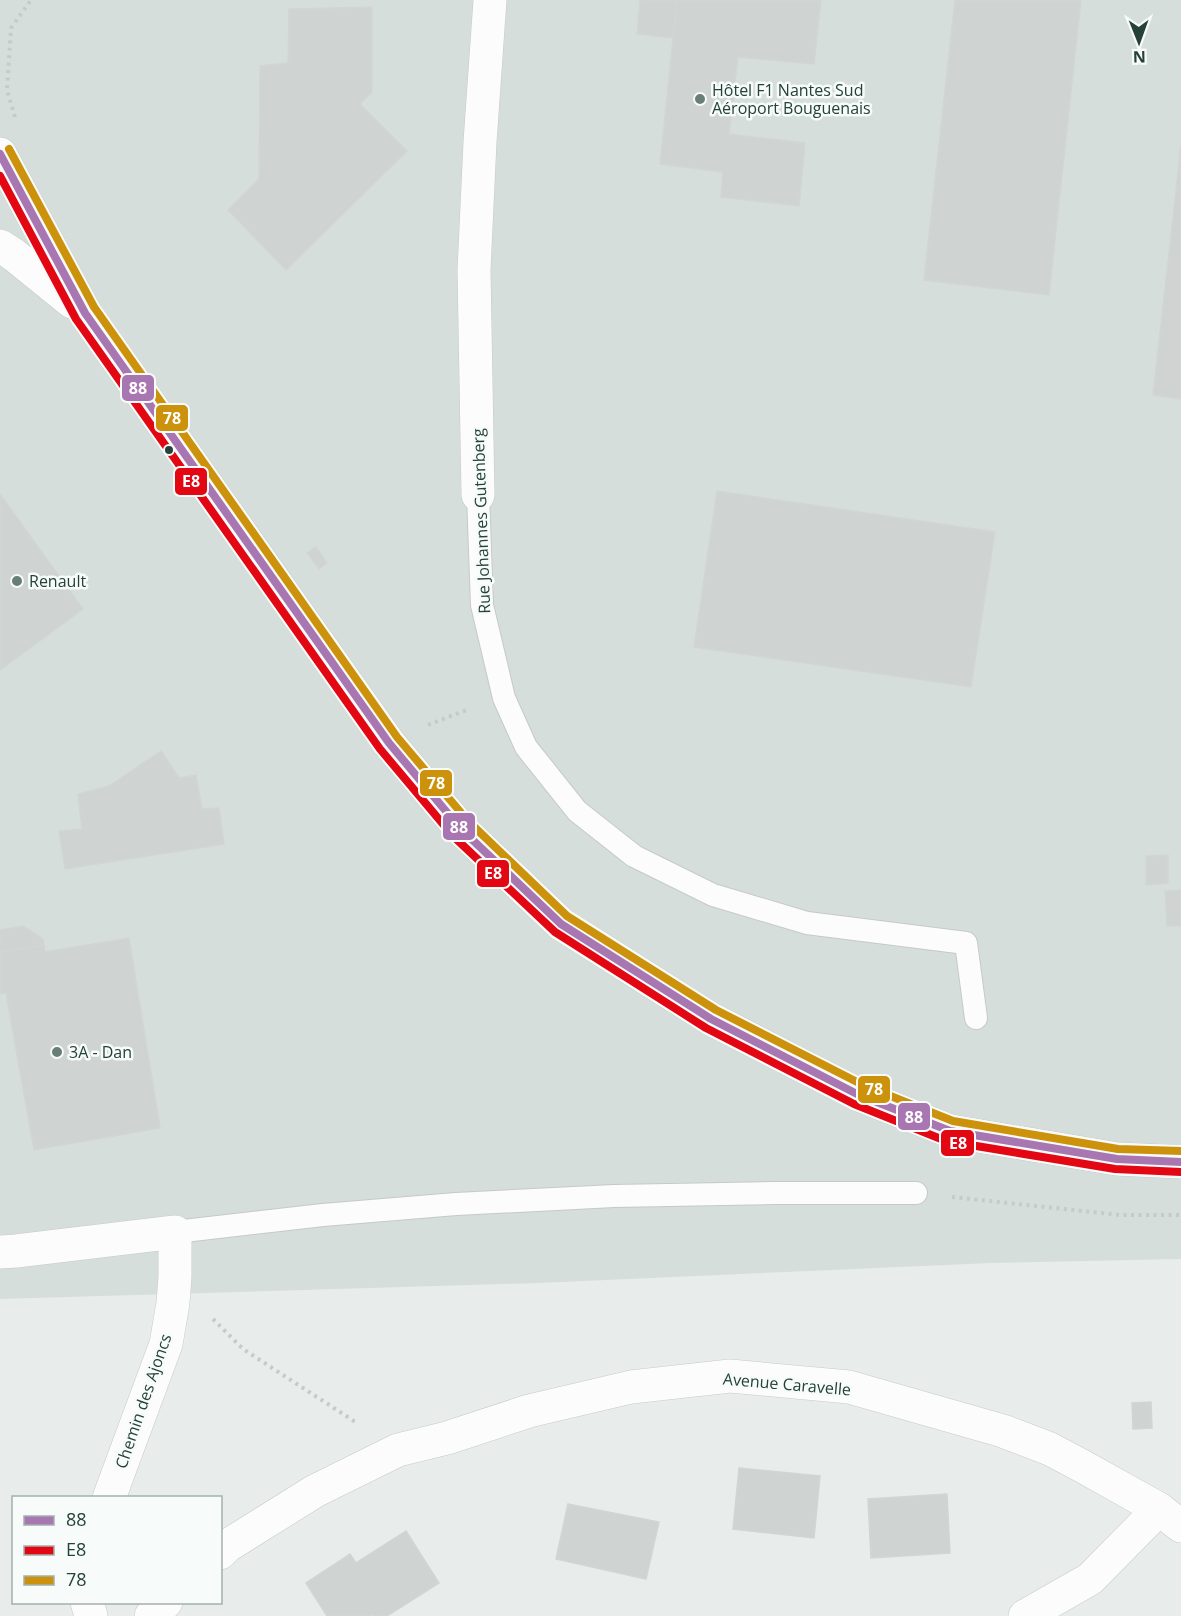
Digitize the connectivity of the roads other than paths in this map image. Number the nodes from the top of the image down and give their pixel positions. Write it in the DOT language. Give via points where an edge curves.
graph roads {
  1 [pos="490,0"];
  2 [pos="0,154"];
  3 [pos="0,246"];
  4 [pos="85,313"];
  5 [pos="478,495"];
  6 [pos="976,1018"];
  7 [pos="1181,1162"];
  8 [pos="916,1193"];
  9 [pos="176,1232"];
  10 [pos="0,1252"];
  11 [pos="109,1496"];
  12 [pos="1170,1518"];
  13 [pos="222,1551"];
  14 [pos="164,1604"];
  15 [pos="151,1616"];
  16 [pos="1025,1616"];
  1 -- 5 [label="street, Rue Johannes Gutenberg" via="474,270"];
  2 -- 4 [label="street"];
  3 -- 4 [label="street"];
  4 -- 7 [label="street" via="389,743 460,828 561,924 711,1019 859,1095 950,1131 1117,1159"];
  5 -- 6 [label="lane, Rue Johannes Gutenberg" via="482,605 504,698 526,747 577,811 634,856 713,895 807,923 966,943"];
  8 -- 9 [label="lane" via="591,1197 456,1204"];
  9 -- 10 [label="street"];
  9 -- 11 [label="street, Chemin des Ajoncs" via="173,1303 166,1344"];
  12 -- 13 [label="street, Avenue Caravelle" via="1050,1449 1004,1431 849,1387 730,1376 631,1387 529,1411 398,1450 315,1491"];
  12 -- 16 [label="street" via="1090,1579"];
  14 -- 15 [label="street"];
}
